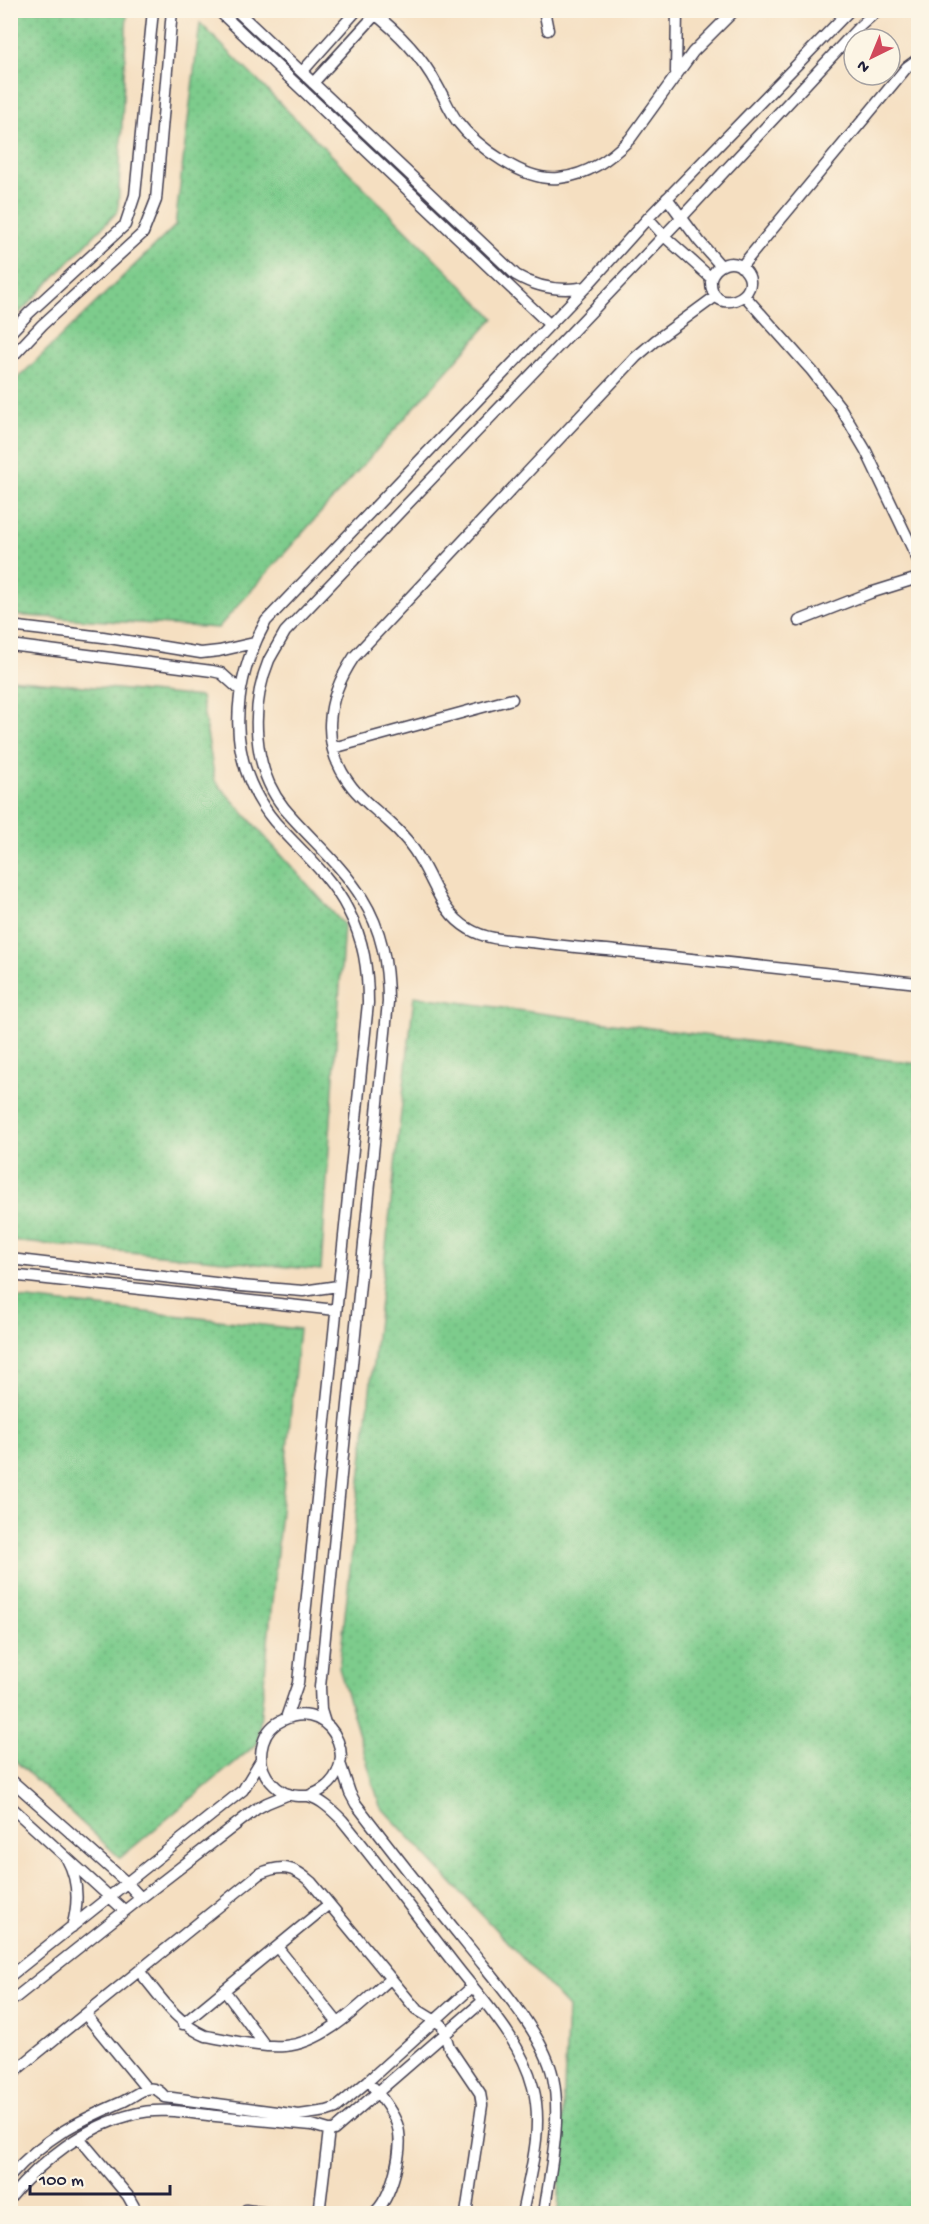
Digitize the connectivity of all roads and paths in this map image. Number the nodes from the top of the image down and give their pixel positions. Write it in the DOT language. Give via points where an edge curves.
graph roads {
  1 [pos="153,10"];
  2 [pos="172,10"];
  3 [pos="218,10"];
  4 [pos="236,10"];
  5 [pos="357,10"];
  6 [pos="544,10"];
  7 [pos="677,10"];
  8 [pos="735,10"];
  9 [pos="850,10"];
  10 [pos="878,10"];
  11 [pos="372,12"];
  12 [pos="548,30"];
  13 [pos="918,59"];
  14 [pos="302,72"];
  15 [pos="676,72"];
  16 [pos="313,83"];
  17 [pos="667,198"];
  18 [pos="648,218"];
  19 [pos="681,218"];
  20 [pos="664,236"];
  21 [pos="720,265"];
  22 [pos="741,267"];
  23 [pos="711,278"];
  24 [pos="586,287"];
  25 [pos="744,295"];
  26 [pos="716,296"];
  27 [pos="549,324"];
  28 [pos="10,333"];
  29 [pos="10,359"];
  30 [pos="918,560"];
  31 [pos="918,578"];
  32 [pos="799,621"];
  33 [pos="10,626"];
  34 [pos="254,643"];
  35 [pos="10,645"];
  36 [pos="240,690"];
  37 [pos="512,699"];
  38 [pos="333,748"];
  39 [pos="918,983"];
  40 [pos="10,1259"];
  41 [pos="10,1275"];
  42 [pos="338,1286"];
  43 [pos="336,1310"];
  44 [pos="286,1718"];
  45 [pos="325,1723"];
  46 [pos="261,1759"];
  47 [pos="341,1766"];
  48 [pos="10,1779"];
  49 [pos="289,1794"];
  50 [pos="308,1796"];
  51 [pos="10,1806"];
  52 [pos="64,1854"];
  53 [pos="127,1883"];
  54 [pos="110,1897"];
  55 [pos="141,1898"];
  56 [pos="329,1904"];
  57 [pos="125,1911"];
  58 [pos="72,1927"];
  59 [pos="277,1947"];
  60 [pos="139,1971"];
  61 [pos="10,1976"];
  62 [pos="390,1979"];
  63 [pos="494,1980"];
  64 [pos="224,1990"];
  65 [pos="478,1994"];
  66 [pos="10,2002"];
  67 [pos="86,2015"];
  68 [pos="434,2020"];
  69 [pos="338,2023"];
  70 [pos="183,2024"];
  71 [pos="446,2034"];
  72 [pos="264,2044"];
  73 [pos="10,2075"];
  74 [pos="368,2081"];
  75 [pos="146,2088"];
  76 [pos="377,2092"];
  77 [pos="165,2097"];
  78 [pos="336,2108"];
  79 [pos="164,2111"];
  80 [pos="346,2118"];
  81 [pos="329,2130"];
  82 [pos="80,2139"];
  83 [pos="10,2176"];
  84 [pos="10,2199"];
  85 [pos="246,2210"];
  86 [pos="138,2214"];
  87 [pos="276,2214"];
  88 [pos="318,2214"];
  89 [pos="373,2214"];
  90 [pos="466,2214"];
  91 [pos="522,2214"];
  92 [pos="544,2214"];
  1 -- 28 [label="street" via="135,195 125,225"];
  2 -- 29 [label="street" via="156,200 143,233"];
  3 -- 27 [label="street"];
  4 -- 14 [label="street"];
  5 -- 14 [label="street"];
  6 -- 12 [label="street"];
  7 -- 15 [label="street"];
  8 -- 15 [label="street"];
  9 -- 17 [label="street"];
  10 -- 19 [label="street"];
  11 -- 15 [label="street" via="411,46 470,136 500,160 556,179 589,170 618,152"];
  11 -- 16 [label="street"];
  13 -- 22 [label="street" via="907,67"];
  14 -- 16 [label="street"];
  16 -- 24 [label="street" via="516,275 551,289"];
  17 -- 18 [label="street"];
  17 -- 19 [label="street"];
  18 -- 20 [label="street"];
  18 -- 24 [label="street"];
  19 -- 20 [label="street"];
  19 -- 21 [label="street"];
  20 -- 23 [label="street"];
  20 -- 45 [label="street" via="285,632 260,690 260,753 269,783 283,806 361,897 374,921 388,974 320,1687"];
  21 -- 22 [label="street" via="731,263"];
  21 -- 23 [label="street"];
  22 -- 25 [label="street" via="749,280"];
  23 -- 26 [label="street"];
  24 -- 27 [label="street"];
  25 -- 26 [label="street" via="728,302"];
  25 -- 30 [label="street" via="840,407 866,451"];
  26 -- 38 [label="street" via="636,357 354,657 332,703"];
  27 -- 34 [label="street" via="266,621"];
  31 -- 32 [label="street"];
  33 -- 34 [label="street" via="201,653"];
  34 -- 36 [label="street"];
  35 -- 36 [label="street" via="212,670"];
  36 -- 42 [label="street" via="242,756 253,788 273,820 339,894 358,930 365,954 368,1003"];
  37 -- 38 [label="street"];
  38 -- 39 [label="street" via="352,787 408,842 445,907 478,934"];
  40 -- 42 [label="street" via="241,1286 303,1291"];
  41 -- 43 [label="street"];
  42 -- 43 [label="street"];
  43 -- 44 [label="street" via="298,1683"];
  44 -- 45 [label="street" via="306,1715"];
  44 -- 46 [label="street" via="264,1739"];
  45 -- 47 [label="street" via="339,1742"];
  46 -- 49 [label="street" via="262,1769 273,1785"];
  46 -- 53 [label="street" via="243,1790"];
  47 -- 50 [label="street" via="329,1786"];
  47 -- 63 [label="street" via="356,1804"];
  48 -- 53 [label="street"];
  49 -- 50 [label="street"];
  49 -- 55 [label="street" via="256,1809"];
  50 -- 65 [label="street" via="342,1820"];
  51 -- 52 [label="street"];
  52 -- 54 [label="street"];
  52 -- 58 [label="street" via="78,1897"];
  53 -- 54 [label="street"];
  53 -- 55 [label="street"];
  54 -- 57 [label="street"];
  54 -- 58 [label="street"];
  55 -- 57 [label="street"];
  56 -- 59 [label="street"];
  56 -- 60 [label="street" via="300,1873 272,1868 259,1874"];
  56 -- 62 [label="street"];
  57 -- 66 [label="street"];
  58 -- 61 [label="street"];
  59 -- 64 [label="street"];
  59 -- 69 [label="street"];
  60 -- 67 [label="street"];
  60 -- 70 [label="street"];
  62 -- 68 [label="street" via="416,2009"];
  62 -- 69 [label="street"];
  63 -- 65 [label="street"];
  63 -- 92 [label="street" via="531,2030 553,2076 555,2126"];
  64 -- 70 [label="street"];
  64 -- 72 [label="street"];
  65 -- 68 [label="street"];
  65 -- 71 [label="street"];
  65 -- 91 [label="street" via="515,2044 534,2088 537,2136"];
  67 -- 73 [label="street"];
  67 -- 75 [label="street"];
  68 -- 71 [label="street"];
  68 -- 74 [label="street"];
  69 -- 72 [label="street" via="304,2043"];
  70 -- 72 [label="street" via="206,2036"];
  71 -- 76 [label="street"];
  71 -- 90 [label="street" via="448,2047 480,2093 482,2105"];
  74 -- 76 [label="street"];
  74 -- 78 [label="street"];
  75 -- 77 [label="street" via="157,2089"];
  75 -- 83 [label="street" via="69,2126"];
  76 -- 80 [label="street"];
  76 -- 89 [label="street" via="397,2123 400,2138 390,2186"];
  77 -- 78 [label="street" via="299,2115"];
  77 -- 79 [label="street"];
  78 -- 80 [label="street"];
  79 -- 81 [label="street" via="312,2125"];
  79 -- 82 [label="street" via="135,2114"];
  80 -- 81 [label="street"];
  81 -- 88 [label="street"];
  82 -- 84 [label="street" via="40,2165"];
  82 -- 86 [label="street" via="128,2196"];
  85 -- 87 [label="street"];
}
